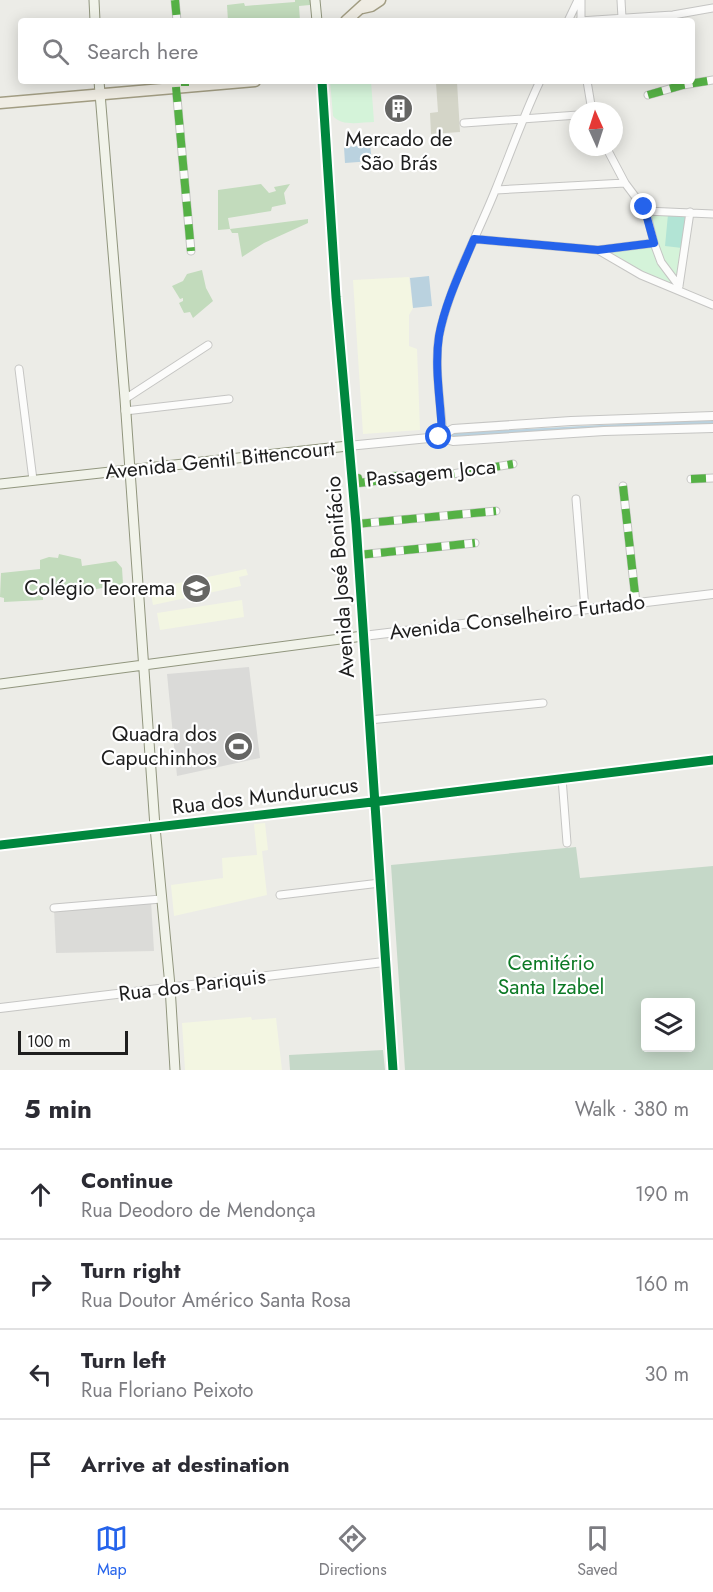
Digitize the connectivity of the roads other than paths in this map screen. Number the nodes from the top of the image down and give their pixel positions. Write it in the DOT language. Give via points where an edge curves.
graph roads {
  1 [pos="94,0"];
  2 [pos="175,0"];
  3 [pos="315,0"];
  4 [pos="380,0"];
  5 [pos="580,0"];
  6 [pos="621,0"];
  7 [pos="366,4"];
  8 [pos="713,8"];
  9 [pos="95,18"];
  10 [pos="177,18"];
  11 [pos="317,18"];
  12 [pos="350,18"];
  13 [pos="570,18"];
  14 [pos="581,18"];
  15 [pos="622,18"];
  16 [pos="713,80"];
  17 [pos="695,83"];
  18 [pos="99,84"];
  19 [pos="182,84"];
  20 [pos="322,84"];
  21 [pos="539,84"];
  22 [pos="588,84"];
  23 [pos="689,84"];
  24 [pos="100,93"];
  25 [pos="648,95"];
  26 [pos="0,102"];
  27 [pos="590,102"];
  28 [pos="569,115"];
  29 [pos="523,118"];
  30 [pos="464,123"];
  31 [pos="611,156"];
  32 [pos="626,183"];
  33 [pos="496,190"];
  34 [pos="646,211"];
  35 [pos="690,212"];
  36 [pos="713,214"];
  37 [pos="474,239"];
  38 [pos="654,243"];
  39 [pos="598,250"];
  40 [pos="191,251"];
  41 [pos="679,288"];
  42 [pos="713,305"];
  43 [pos="208,345"];
  44 [pos="19,369"];
  45 [pos="125,399"];
  46 [pos="229,399"];
  47 [pos="125,411"];
  48 [pos="713,416"];
  49 [pos="713,428"];
  50 [pos="441,437"];
  51 [pos="348,446"];
  52 [pos="513,465"];
  53 [pos="130,470"];
  54 [pos="351,478"];
  55 [pos="713,478"];
  56 [pos="691,479"];
  57 [pos="33,480"];
  58 [pos="0,483"];
  59 [pos="623,486"];
  60 [pos="576,499"];
  61 [pos="496,511"];
  62 [pos="356,524"];
  63 [pos="475,543"];
  64 [pos="358,555"];
  65 [pos="713,594"];
  66 [pos="636,603"];
  67 [pos="585,609"];
  68 [pos="363,636"];
  69 [pos="143,664"];
  70 [pos="0,684"];
  71 [pos="543,703"];
  72 [pos="369,720"];
  73 [pos="713,759"];
  74 [pos="562,778"];
  75 [pos="375,801"];
  76 [pos="155,827"];
  77 [pos="567,843"];
  78 [pos="0,845"];
  79 [pos="380,883"];
  80 [pos="280,895"];
  81 [pos="161,899"];
  82 [pos="54,908"];
  83 [pos="384,962"];
  84 [pos="170,986"];
  85 [pos="0,1008"];
  86 [pos="175,1070"];
  87 [pos="393,1070"];
  1 -- 9 [label="main road"];
  2 -- 10 [label="street"];
  3 -- 11 [label="main road"];
  4 -- 7 [label="main road" via="371,6"];
  5 -- 13 [label="street"];
  5 -- 14 [label="street"];
  6 -- 15 [label="street"];
  7 -- 12 [label="main road"];
  8 -- 15 [label="street"];
  16 -- 17 [label="street"];
  18 -- 24 [label="main road"];
  19 -- 24 [label="main road"];
  19 -- 40 [label="street"];
  20 -- 51 [label="main road, Avenida José Bonifácio"];
  21 -- 29 [label="street"];
  22 -- 27 [label="street"];
  23 -- 25 [label="street"];
  24 -- 26 [label="main road"];
  24 -- 45 [label="main road"];
  28 -- 29 [label="street"];
  29 -- 30 [label="street"];
  29 -- 33 [label="street"];
  31 -- 32 [label="street"];
  32 -- 33 [label="street"];
  32 -- 34 [label="street"];
  33 -- 37 [label="street"];
  34 -- 35 [label="street"];
  34 -- 38 [label="street"];
  35 -- 36 [label="street"];
  35 -- 41 [label="street"];
  37 -- 39 [label="street"];
  37 -- 50 [label="street" via="440,336"];
  38 -- 39 [label="street"];
  38 -- 41 [label="street"];
  39 -- 41 [label="street" via="641,275"];
  41 -- 42 [label="street"];
  43 -- 45 [label="street"];
  44 -- 57 [label="street"];
  45 -- 47 [label="main road"];
  46 -- 47 [label="street"];
  47 -- 53 [label="main road"];
  48 -- 50 [label="street, Avenida Gentil Bittencourt" via="453,429"];
  49 -- 50 [label="street, Avenida Gentil Bittencourt" via="453,441"];
  50 -- 51 [label="street, Avenida Gentil Bittencourt"];
  51 -- 53 [label="main road, Avenida Gentil Bittencourt"];
  51 -- 54 [label="main road, Avenida José Bonifácio"];
  52 -- 54 [label="street, Passagem Joca" via="446,476 394,476 359,483 358,478"];
  53 -- 57 [label="main road, Avenida Gentil Bittencourt"];
  53 -- 69 [label="main road"];
  54 -- 62 [label="main road, Avenida José Bonifácio"];
  55 -- 56 [label="street"];
  57 -- 58 [label="main road, Avenida Gentil Bittencourt"];
  59 -- 66 [label="street"];
  60 -- 67 [label="street"];
  61 -- 62 [label="street"];
  62 -- 64 [label="main road, Avenida José Bonifácio"];
  63 -- 64 [label="street"];
  64 -- 68 [label="main road, Avenida José Bonifácio"];
  65 -- 66 [label="street, Avenida Conselheiro Furtado"];
  66 -- 67 [label="street, Avenida Conselheiro Furtado"];
  67 -- 68 [label="street, Avenida Conselheiro Furtado"];
  68 -- 69 [label="main road, Avenida Conselheiro Furtado"];
  68 -- 72 [label="main road, Avenida José Bonifácio"];
  69 -- 70 [label="main road, Avenida Conselheiro Furtado"];
  69 -- 76 [label="main road"];
  71 -- 72 [label="street"];
  72 -- 75 [label="main road, Avenida José Bonifácio"];
  73 -- 74 [label="street, Rua dos Mundurucus"];
  74 -- 75 [label="street, Rua dos Mundurucus"];
  74 -- 77 [label="street"];
  75 -- 76 [label="street, Rua dos Mundurucus"];
  75 -- 79 [label="main road, Avenida José Bonifácio"];
  76 -- 78 [label="street, Rua dos Mundurucus"];
  76 -- 81 [label="main road"];
  79 -- 80 [label="street"];
  79 -- 83 [label="main road, Avenida José Bonifácio"];
  81 -- 82 [label="street"];
  81 -- 84 [label="main road"];
  83 -- 84 [label="street, Rua dos Pariquis"];
  83 -- 87 [label="main road, Avenida José Bonifácio"];
  84 -- 85 [label="street, Rua dos Pariquis"];
  84 -- 86 [label="main road"];
}
